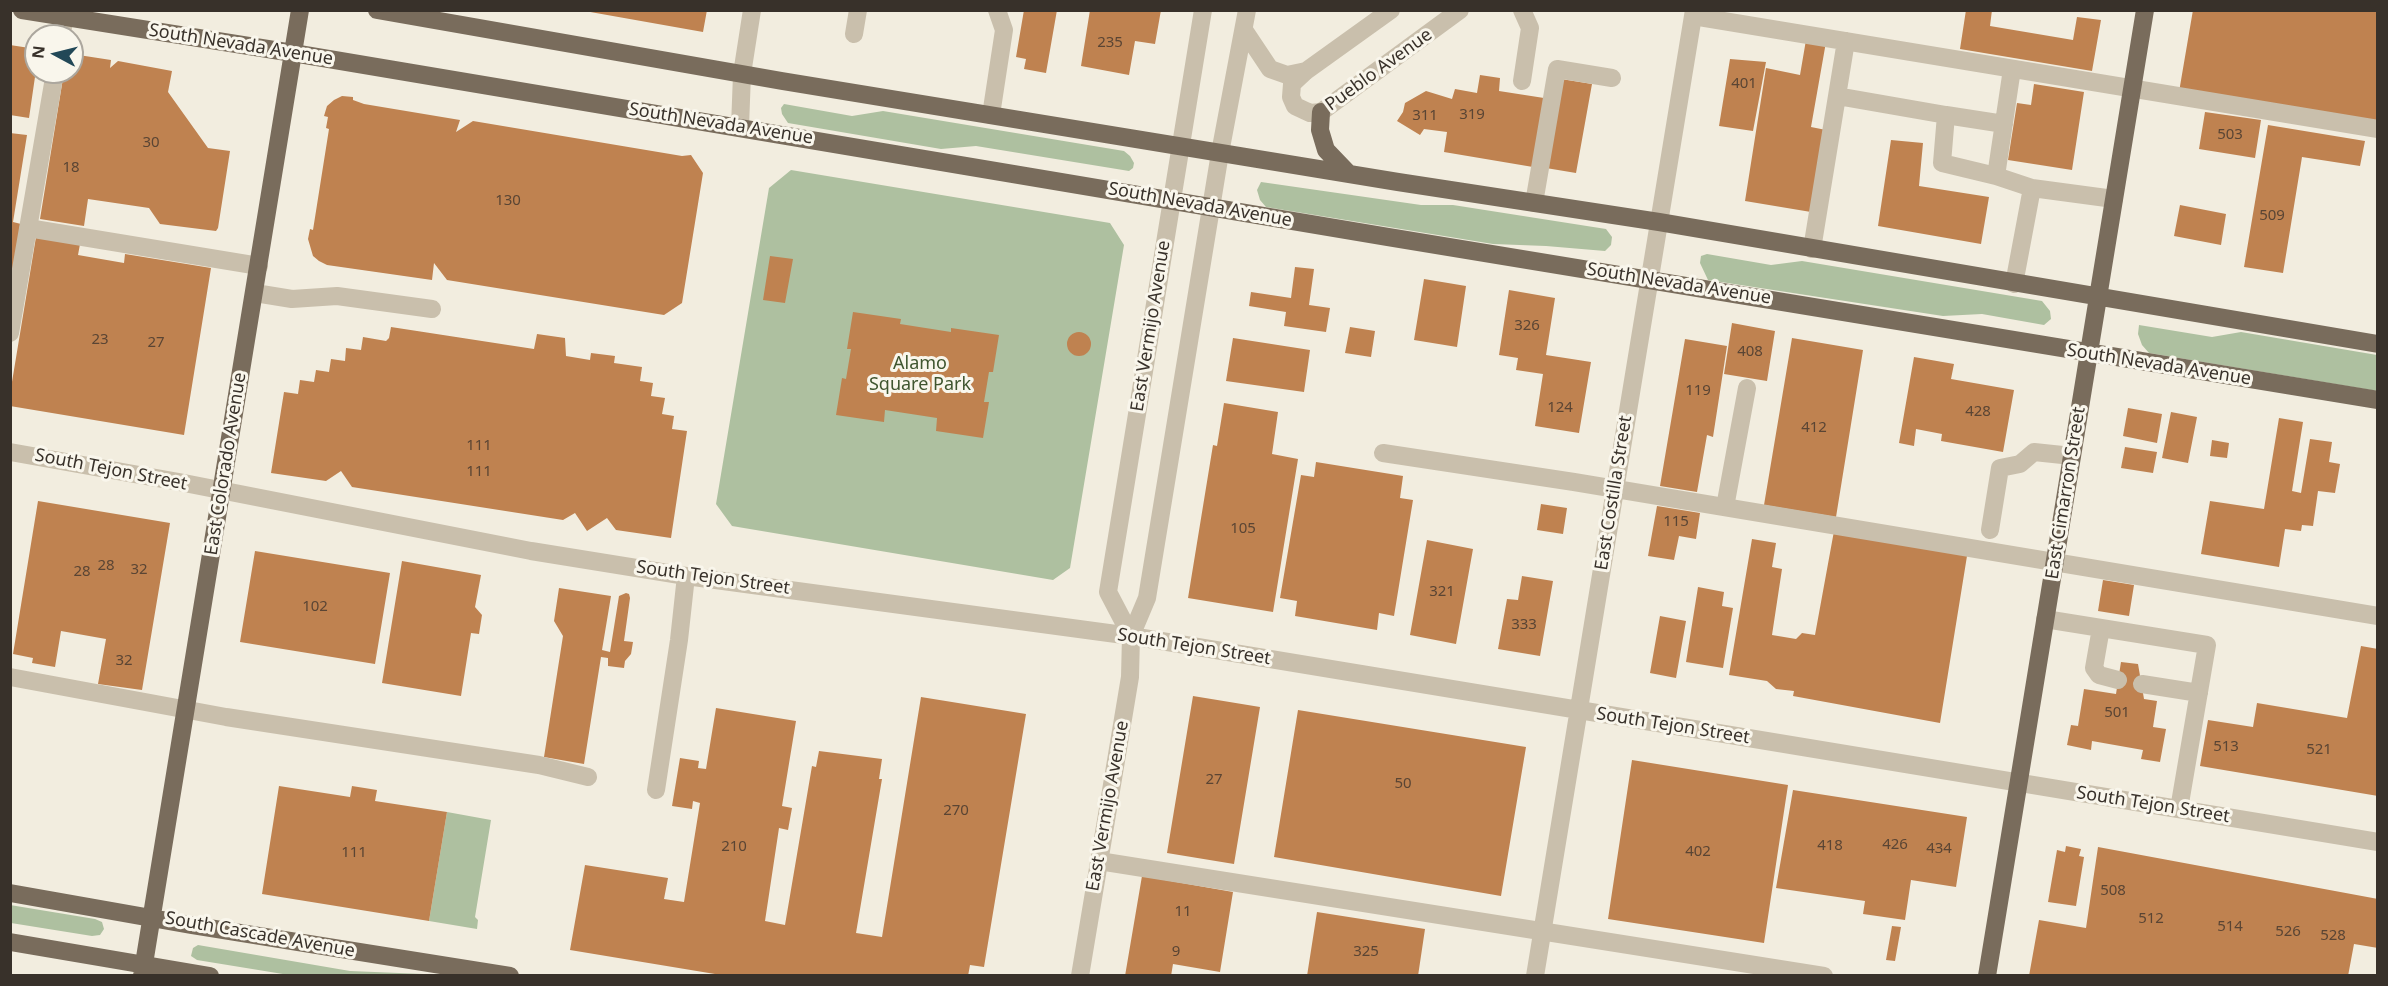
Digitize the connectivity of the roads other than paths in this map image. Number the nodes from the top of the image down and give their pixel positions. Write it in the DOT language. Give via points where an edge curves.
graph roads {
  1 [pos="22,10"];
  2 [pos="300,10"];
  3 [pos="376,10"];
  4 [pos="752,10"];
  5 [pos="858,10"];
  6 [pos="997,10"];
  7 [pos="1203,10"];
  8 [pos="1247,10"];
  9 [pos="1390,10"];
  10 [pos="1460,10"];
  11 [pos="1522,10"];
  12 [pos="2145,10"];
  13 [pos="1693,13"];
  14 [pos="65,18"];
  15 [pos="64,24"];
  16 [pos="1244,30"];
  17 [pos="854,34"];
  18 [pos="1846,41"];
  19 [pos="293,52"];
  20 [pos="2012,69"];
  21 [pos="1306,71"];
  22 [pos="742,74"];
  23 [pos="1612,78"];
  24 [pos="1522,81"];
  25 [pos="53,84"];
  26 [pos="2132,90"];
  27 [pos="1837,96"];
  28 [pos="1321,112"];
  29 [pos="991,115"];
  30 [pos="1946,115"];
  31 [pos="2004,124"];
  32 [pos="741,127"];
  33 [pos="2378,129"];
  34 [pos="1181,146"];
  35 [pos="1220,153"];
  36 [pos="1349,174"];
  37 [pos="1996,176"];
  38 [pos="2032,188"];
  39 [pos="2114,199"];
  40 [pos="1172,201"];
  41 [pos="1534,203"];
  42 [pos="1211,207"];
  43 [pos="1659,222"];
  44 [pos="28,228"];
  45 [pos="1812,249"];
  46 [pos="259,266"];
  47 [pos="1650,279"];
  48 [pos="2014,284"];
  49 [pos="255,293"];
  50 [pos="2098,298"];
  51 [pos="432,309"];
  52 [pos="10,333"];
  53 [pos="2378,344"];
  54 [pos="2088,354"];
  55 [pos="1747,388"];
  56 [pos="2378,400"];
  57 [pos="10,452"];
  58 [pos="1383,453"];
  59 [pos="2072,456"];
  60 [pos="1615,489"];
  61 [pos="221,491"];
  62 [pos="1725,507"];
  63 [pos="1990,530"];
  64 [pos="2054,563"];
  65 [pos="686,576"];
  66 [pos="2378,616"];
  67 [pos="2045,619"];
  68 [pos="2101,628"];
  69 [pos="1131,636"];
  70 [pos="10,677"];
  71 [pos="2118,680"];
  72 [pos="2142,684"];
  73 [pos="2199,693"];
  74 [pos="186,709"];
  75 [pos="1579,710"];
  76 [pos="588,777"];
  77 [pos="2018,783"];
  78 [pos="656,790"];
  79 [pos="2179,809"];
  80 [pos="2378,842"];
  81 [pos="1099,861"];
  82 [pos="10,893"];
  83 [pos="151,916"];
  84 [pos="1543,932"];
  85 [pos="10,942"];
  86 [pos="143,970"];
  87 [pos="210,975"];
  88 [pos="510,975"];
  89 [pos="1080,975"];
  90 [pos="1535,975"];
  91 [pos="1824,975"];
  92 [pos="1987,975"];
  1 -- 14 [label="main road, South Nevada Avenue"];
  2 -- 19 [label="main road, East Colorado Avenue"];
  3 -- 22 [label="main road"];
  4 -- 22 [label="street"];
  5 -- 17 [label="street"];
  6 -- 29 [label="street" via="1004,30"];
  7 -- 34 [label="street, East Vermijo Avenue"];
  8 -- 16 [label="street, East Vermijo Avenue"];
  9 -- 21 [label="street, Pueblo Avenue"];
  10 -- 28 [label="street, Pueblo Avenue"];
  11 -- 24 [label="street" via="1530,28"];
  12 -- 26 [label="main road, East Cimarron Street"];
  13 -- 18 [label="street"];
  13 -- 43 [label="street, East Costilla Street"];
  14 -- 15 [label="street"];
  14 -- 19 [label="main road, South Nevada Avenue"];
  16 -- 21 [label="street" via="1270,69 1287,75"];
  16 -- 35 [label="street, East Vermijo Avenue"];
  18 -- 20 [label="street"];
  18 -- 27 [label="street"];
  19 -- 32 [label="main road, South Nevada Avenue"];
  19 -- 46 [label="main road, East Colorado Avenue"];
  20 -- 26 [label="street"];
  20 -- 31 [label="street"];
  21 -- 28 [label="street, Pueblo Avenue" via="1292,84 1291,97 1302,110"];
  22 -- 29 [label="main road"];
  22 -- 32 [label="street"];
  23 -- 41 [label="street" via="1557,69"];
  25 -- 44 [label="street"];
  26 -- 33 [label="street"];
  26 -- 39 [label="main road, East Cimarron Street"];
  27 -- 30 [label="street"];
  27 -- 45 [label="street"];
  28 -- 36 [label="main road" via="1320,130 1326,150"];
  29 -- 34 [label="main road"];
  30 -- 31 [label="street"];
  30 -- 37 [label="street" via="1942,163"];
  31 -- 37 [label="street"];
  32 -- 40 [label="main road, South Nevada Avenue"];
  34 -- 35 [label="main road"];
  34 -- 40 [label="street, East Vermijo Avenue"];
  35 -- 36 [label="main road"];
  35 -- 42 [label="street, East Vermijo Avenue"];
  36 -- 41 [label="main road"];
  37 -- 38 [label="street"];
  38 -- 39 [label="street"];
  38 -- 48 [label="street"];
  39 -- 50 [label="main road, East Cimarron Street"];
  40 -- 42 [label="main road, South Nevada Avenue"];
  40 -- 69 [label="street, East Vermijo Avenue" via="1107,592"];
  41 -- 43 [label="main road"];
  42 -- 47 [label="main road, South Nevada Avenue"];
  42 -- 69 [label="street, East Vermijo Avenue" via="1147,598"];
  43 -- 45 [label="main road"];
  43 -- 47 [label="street, East Costilla Street"];
  44 -- 46 [label="street"];
  44 -- 52 [label="street"];
  45 -- 48 [label="main road"];
  46 -- 49 [label="main road, East Colorado Avenue"];
  47 -- 54 [label="main road, South Nevada Avenue"];
  47 -- 60 [label="street, East Costilla Street"];
  48 -- 50 [label="main road"];
  49 -- 51 [label="street" via="292,299 337,296"];
  49 -- 61 [label="main road, East Colorado Avenue"];
  50 -- 53 [label="main road"];
  50 -- 54 [label="main road, East Cimarron Street"];
  54 -- 56 [label="main road, South Nevada Avenue"];
  54 -- 59 [label="main road, East Cimarron Street"];
  55 -- 62 [label="street"];
  57 -- 61 [label="street, South Tejon Street"];
  58 -- 60 [label="street"];
  59 -- 63 [label="street" via="2034,452 2020,464 2000,468"];
  59 -- 64 [label="main road, East Cimarron Street"];
  60 -- 62 [label="street"];
  60 -- 75 [label="street, East Costilla Street"];
  61 -- 65 [label="street, South Tejon Street" via="531,551"];
  61 -- 74 [label="main road, East Colorado Avenue"];
  62 -- 64 [label="street"];
  64 -- 66 [label="street"];
  64 -- 67 [label="main road, East Cimarron Street"];
  65 -- 69 [label="street, South Tejon Street"];
  65 -- 78 [label="street"];
  67 -- 68 [label="street"];
  67 -- 77 [label="main road, East Cimarron Street"];
  68 -- 71 [label="street" via="2094,668 2099,675"];
  68 -- 73 [label="street" via="2207,645"];
  69 -- 75 [label="street, South Tejon Street"];
  69 -- 81 [label="street, East Vermijo Avenue" via="1130,677"];
  70 -- 74 [label="street"];
  72 -- 73 [label="street"];
  73 -- 79 [label="street"];
  74 -- 76 [label="street" via="539,765"];
  74 -- 83 [label="main road, East Colorado Avenue"];
  75 -- 77 [label="street, South Tejon Street"];
  75 -- 84 [label="street, East Costilla Street"];
  77 -- 79 [label="street, South Tejon Street"];
  77 -- 92 [label="main road, East Cimarron Street"];
  79 -- 80 [label="street, South Tejon Street"];
  81 -- 84 [label="street"];
  81 -- 89 [label="street, East Vermijo Avenue"];
  82 -- 83 [label="main road, South Cascade Avenue"];
  83 -- 86 [label="main road, East Colorado Avenue"];
  83 -- 88 [label="main road, South Cascade Avenue"];
  84 -- 90 [label="street, East Costilla Street"];
  84 -- 91 [label="street"];
  85 -- 86 [label="main road"];
  86 -- 87 [label="main road"];
}
